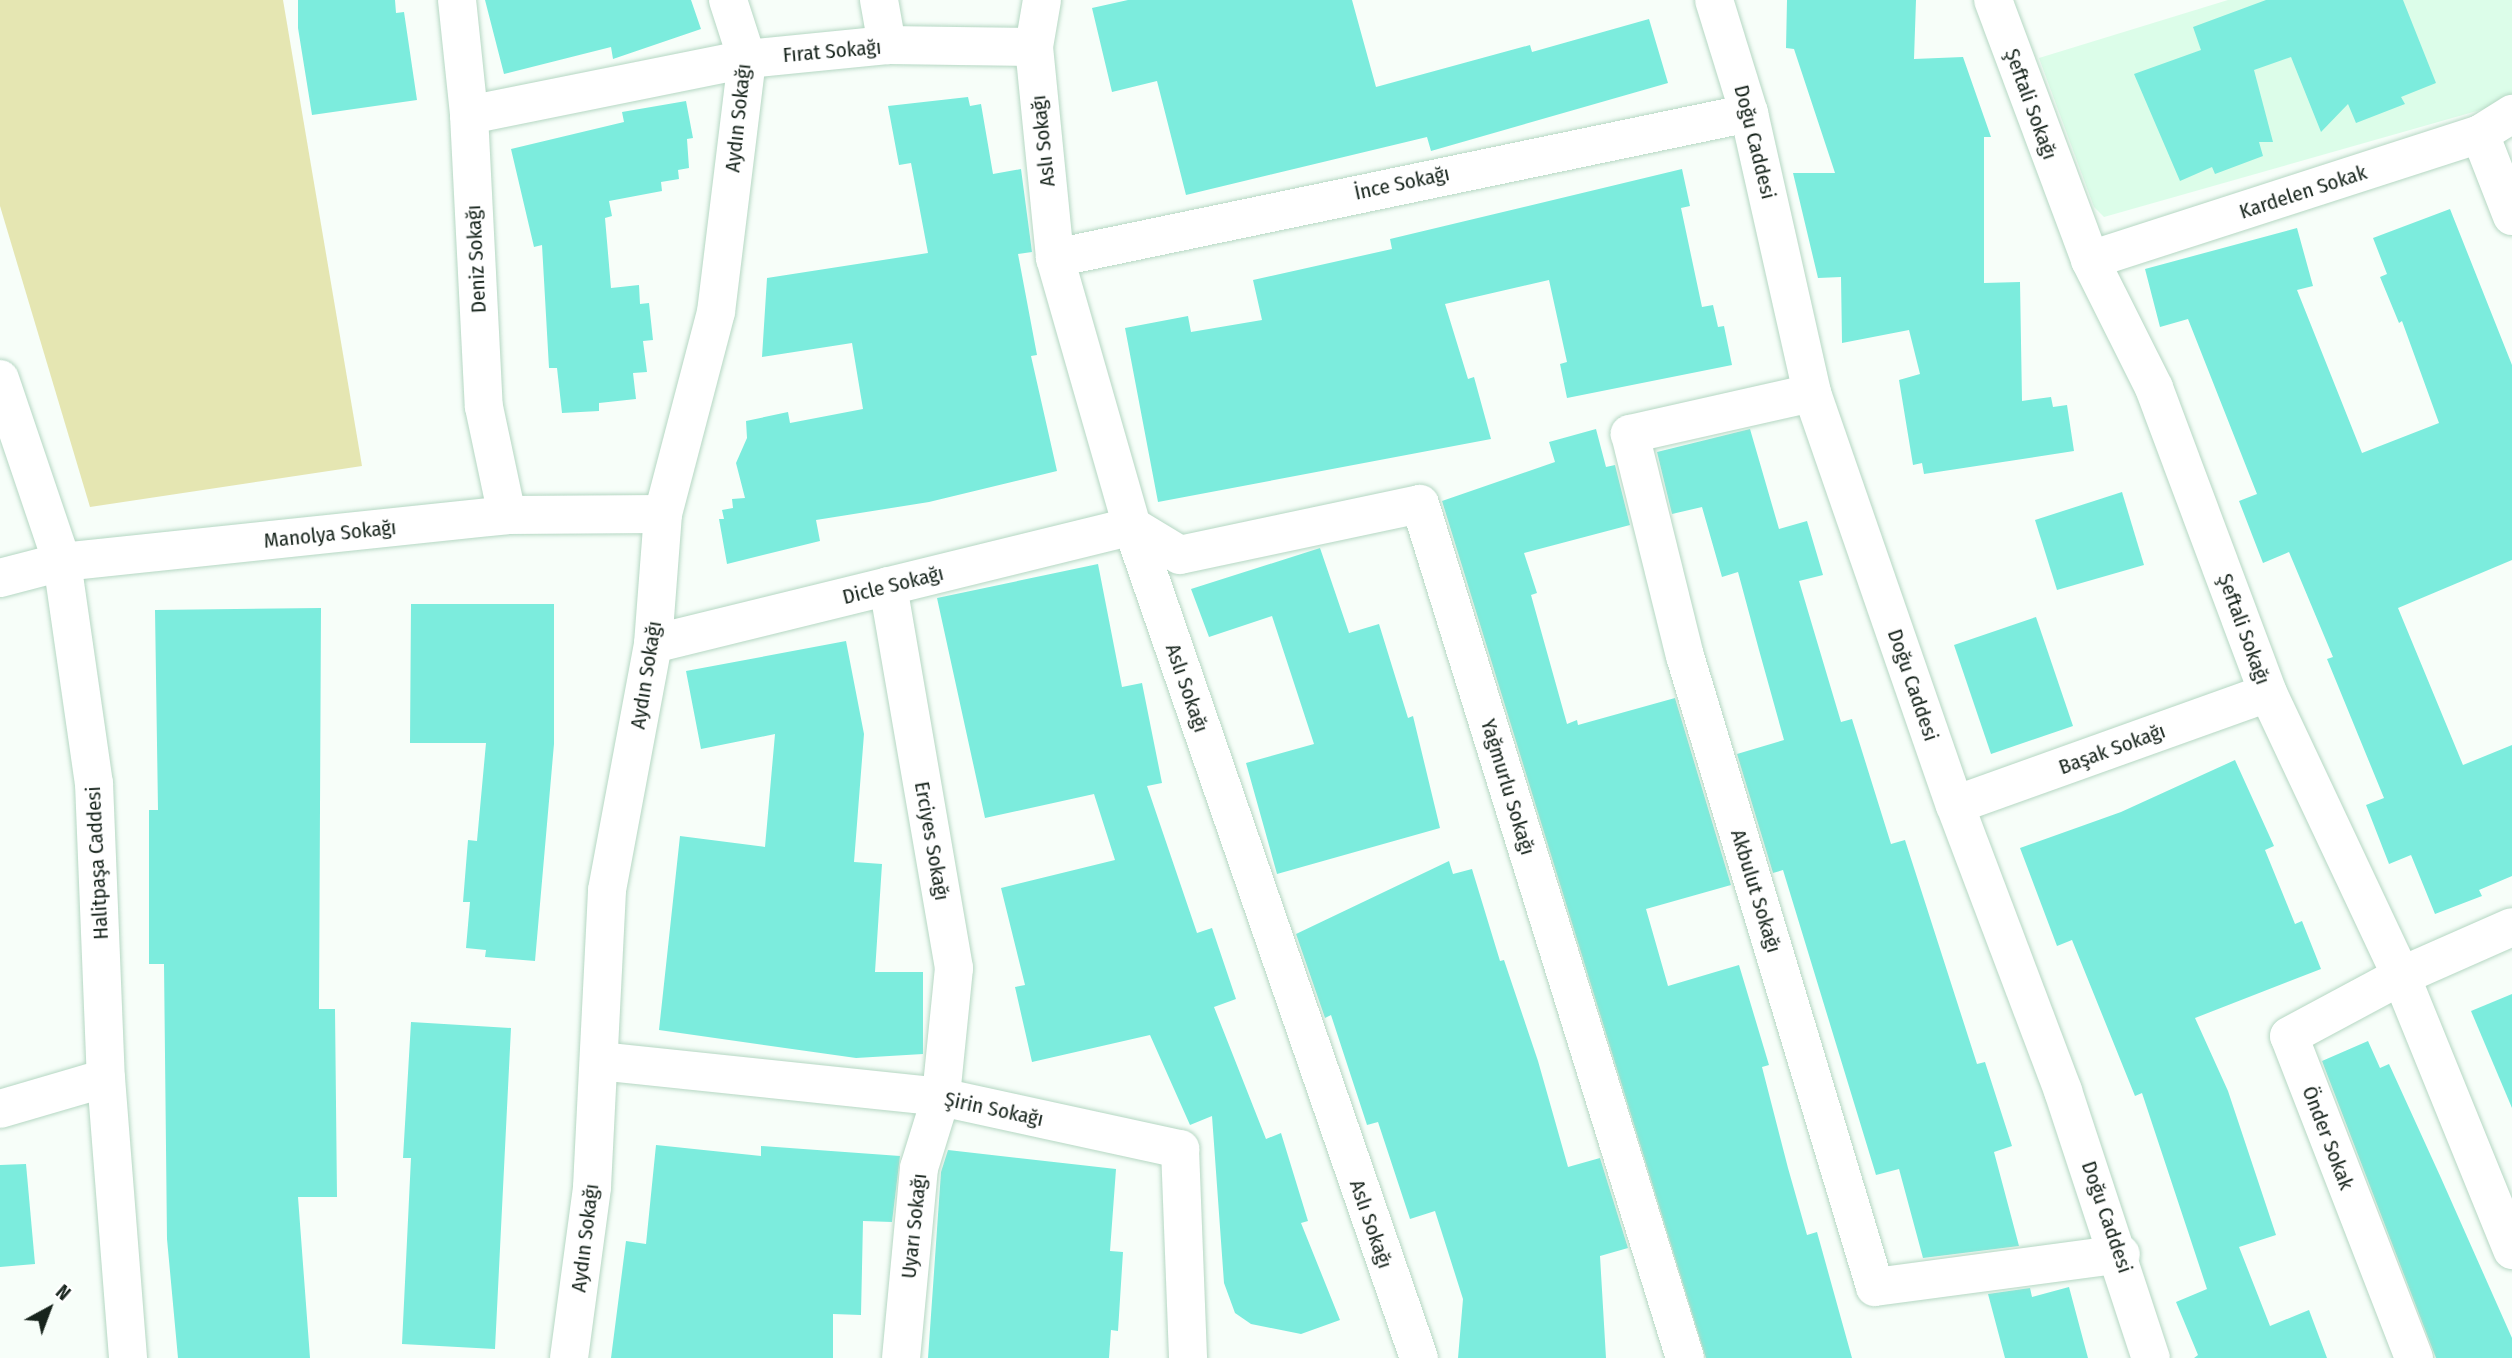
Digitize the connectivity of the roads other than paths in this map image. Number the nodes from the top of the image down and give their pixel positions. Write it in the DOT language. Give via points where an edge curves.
graph roads {
  1 [pos="457,0"];
  2 [pos="728,0"];
  3 [pos="879,0"];
  4 [pos="1042,0"];
  5 [pos="1714,0"];
  6 [pos="1993,0"];
  7 [pos="887,45"];
  8 [pos="1034,47"];
  9 [pos="747,59"];
  10 [pos="1749,113"];
  11 [pos="469,114"];
  12 [pos="2512,114"];
  13 [pos="2480,134"];
  14 [pos="2512,216"];
  15 [pos="1055,258"];
  16 [pos="2090,260"];
  17 [pos="0,379"];
  18 [pos="1812,393"];
  19 [pos="663,514"];
  20 [pos="508,515"];
  21 [pos="1132,526"];
  22 [pos="62,562"];
  23 [pos="0,578"];
  24 [pos="888,586"];
  25 [pos="653,644"];
  26 [pos="2268,693"];
  27 [pos="1955,805"];
  28 [pos="2512,927"];
  29 [pos="2401,976"];
  30 [pos="598,1061"];
  31 [pos="106,1078"];
  32 [pos="941,1097"];
  33 [pos="0,1109"];
  34 [pos="2512,1250"];
  35 [pos="2121,1254"];
  36 [pos="128,1358"];
  37 [pos="569,1358"];
  38 [pos="901,1358"];
  39 [pos="1188,1358"];
  40 [pos="1419,1358"];
  41 [pos="1685,1358"];
  42 [pos="2151,1358"];
  43 [pos="2414,1358"];
  1 -- 11 [label="street, Deniz Sokağı"];
  2 -- 9 [label="street, Aydın Sokağı"];
  3 -- 7 [label="street"];
  4 -- 8 [label="street, Aslı Sokağı"];
  5 -- 10 [label="street, Doğu Caddesi"];
  6 -- 16 [label="street, Şeftali Sokağı"];
  7 -- 8 [label="street, Fırat Sokağı"];
  7 -- 9 [label="street, Fırat Sokağı"];
  8 -- 15 [label="street, Aslı Sokağı"];
  9 -- 11 [label="street, Fırat Sokağı"];
  9 -- 19 [label="street, Aydın Sokağı" via="716,312"];
  10 -- 15 [label="street, İnce Sokağı"];
  10 -- 18 [label="street, Doğu Caddesi"];
  11 -- 20 [label="street, Deniz Sokağı" via="484,407"];
  12 -- 13 [label="street, Kardelen Sokak"];
  13 -- 14 [label="street"];
  13 -- 16 [label="street, Kardelen Sokak"];
  15 -- 21 [label="street, Aslı Sokağı"];
  16 -- 26 [label="street, Şeftali Sokağı" via="2154,388"];
  17 -- 22 [label="street, Halitpaşa Caddesi"];
  18 -- 27 [label="street, Doğu Caddesi"];
  18 -- 35 [label="street, Akbulut Sokağı" via="1630,434 1685,656 1875,1287"];
  19 -- 20 [label="street, Manolya Sokağı"];
  19 -- 25 [label="street, Aydın Sokağı"];
  20 -- 22 [label="street, Manolya Sokağı"];
  21 -- 24 [label="street, Dicle Sokağı"];
  21 -- 40 [label="street, Aslı Sokağı"];
  21 -- 41 [label="street, Yağmurlu Sokağı" via="1180,555 1420,504"];
  22 -- 23 [label="street, Manolya Sokağı"];
  22 -- 31 [label="street, Halitpaşa Caddesi" via="94,783"];
  24 -- 25 [label="street, Dicle Sokağı"];
  24 -- 32 [label="street, Erciyes Sokağı" via="954,968"];
  25 -- 30 [label="street, Aydın Sokağı" via="607,890"];
  26 -- 27 [label="street, Başak Sokağı"];
  26 -- 29 [label="street, Şeftali Sokağı"];
  27 -- 35 [label="street, Doğu Caddesi"];
  28 -- 29 [label="street"];
  29 -- 34 [label="street, Şeftali Sokağı"];
  29 -- 43 [label="street, Önder Sokak" via="2289,1036"];
  30 -- 32 [label="street, Şirin Sokağı"];
  30 -- 37 [label="street, Aydın Sokağı" via="592,1187"];
  31 -- 33 [label="street"];
  31 -- 36 [label="street, Halitpaşa Caddesi"];
  32 -- 38 [label="street, Uyarı Sokağı" via="919,1168"];
  32 -- 39 [label="street, Şirin Sokağı" via="1181,1149"];
  35 -- 42 [label="street, Doğu Caddesi"];
}
